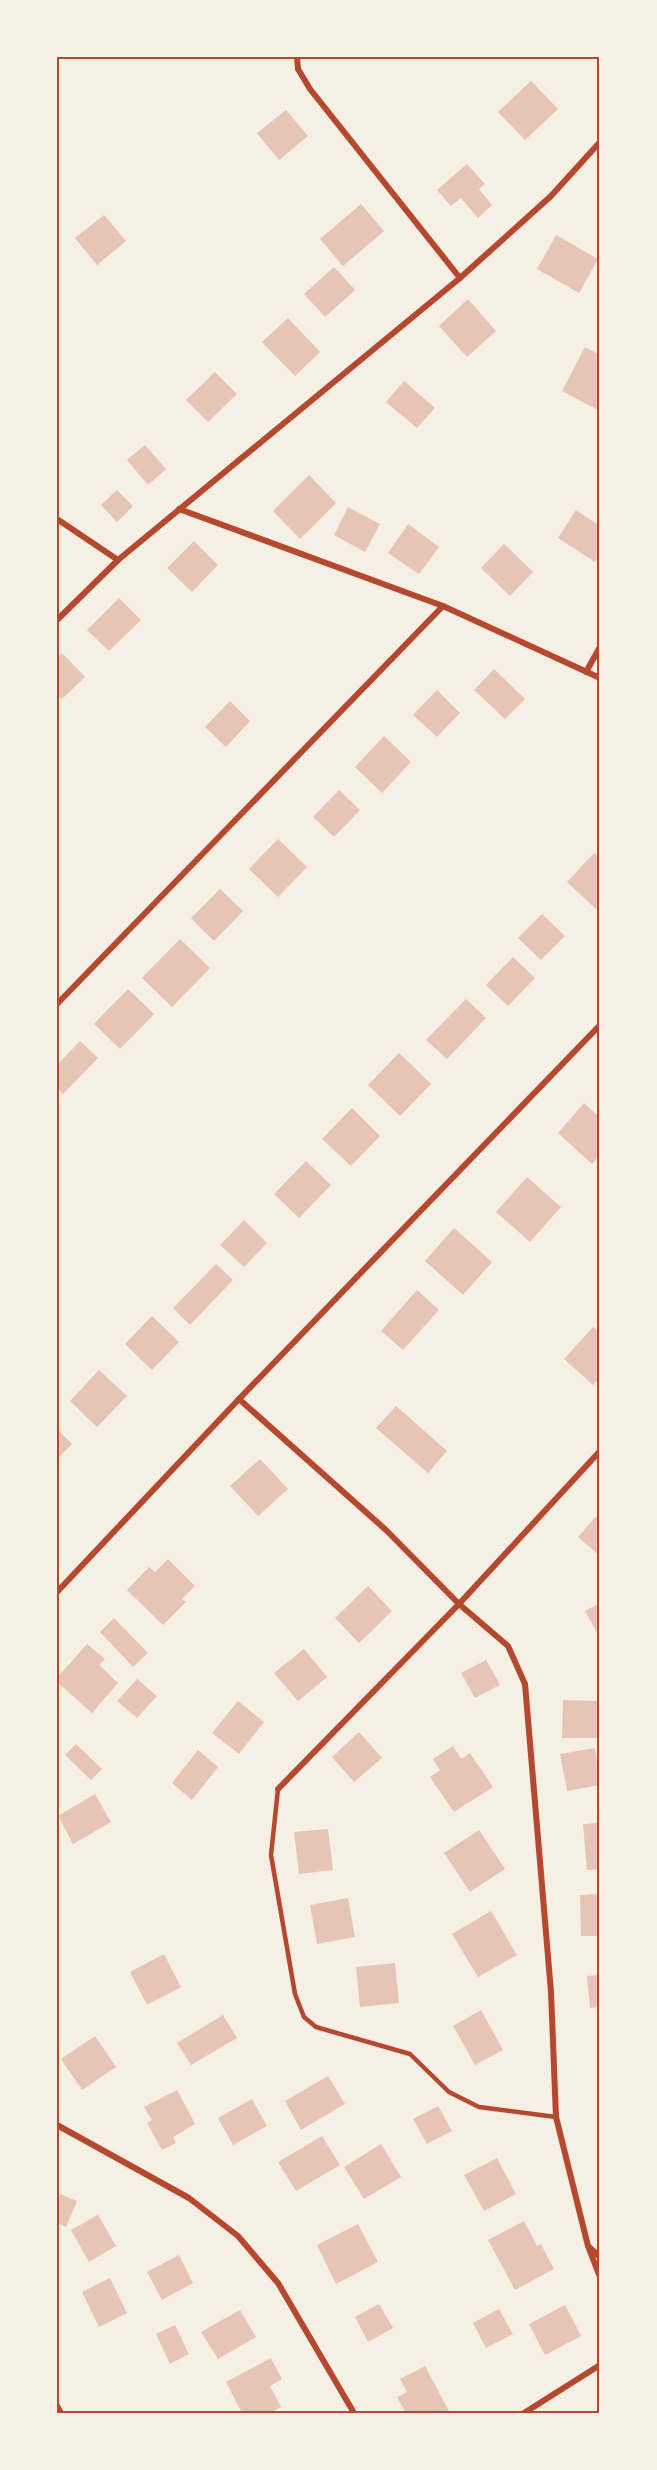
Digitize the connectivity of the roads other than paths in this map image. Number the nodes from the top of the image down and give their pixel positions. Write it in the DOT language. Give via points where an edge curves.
graph roads {
  1 [pos="297,57"];
  2 [pos="600,142"];
  3 [pos="460,278"];
  4 [pos="179,509"];
  5 [pos="57,519"];
  6 [pos="118,560"];
  7 [pos="443,606"];
  8 [pos="57,620"];
  9 [pos="600,646"];
  10 [pos="586,672"];
  11 [pos="600,678"];
  12 [pos="57,1004"];
  13 [pos="600,1025"];
  14 [pos="239,1399"];
  15 [pos="600,1451"];
  16 [pos="57,1592"];
  17 [pos="459,1604"];
  18 [pos="278,1789"];
  19 [pos="556,2117"];
  20 [pos="57,2125"];
  21 [pos="588,2246"];
  22 [pos="600,2257"];
  23 [pos="600,2277"];
  24 [pos="600,2365"];
  25 [pos="57,2406"];
  26 [pos="62,2413"];
  27 [pos="354,2413"];
  28 [pos="524,2413"];
  1 -- 3 [label="street" via="298,69 310,89"];
  2 -- 3 [label="street" via="551,196"];
  3 -- 4 [label="street"];
  4 -- 6 [label="street"];
  4 -- 7 [label="street"];
  5 -- 6 [label="street"];
  6 -- 8 [label="street"];
  7 -- 10 [label="street"];
  7 -- 12 [label="street"];
  9 -- 10 [label="street"];
  10 -- 11 [label="street"];
  13 -- 14 [label="street"];
  14 -- 16 [label="street"];
  14 -- 17 [label="street" via="386,1530"];
  15 -- 17 [label="street"];
  17 -- 18 [label="street"];
  17 -- 19 [label="street" via="508,1646 525,1684 551,1992"];
  18 -- 19 [label="lane" via="271,1855 295,1994 304,2017 316,2027 410,2054 449,2092 479,2107"];
  19 -- 21 [label="street"];
  20 -- 27 [label="street" via="189,2198 238,2236 278,2283"];
  21 -- 22 [label="street"];
  21 -- 23 [label="street"];
  24 -- 28 [label="street"];
  25 -- 26 [label="street"];
}
